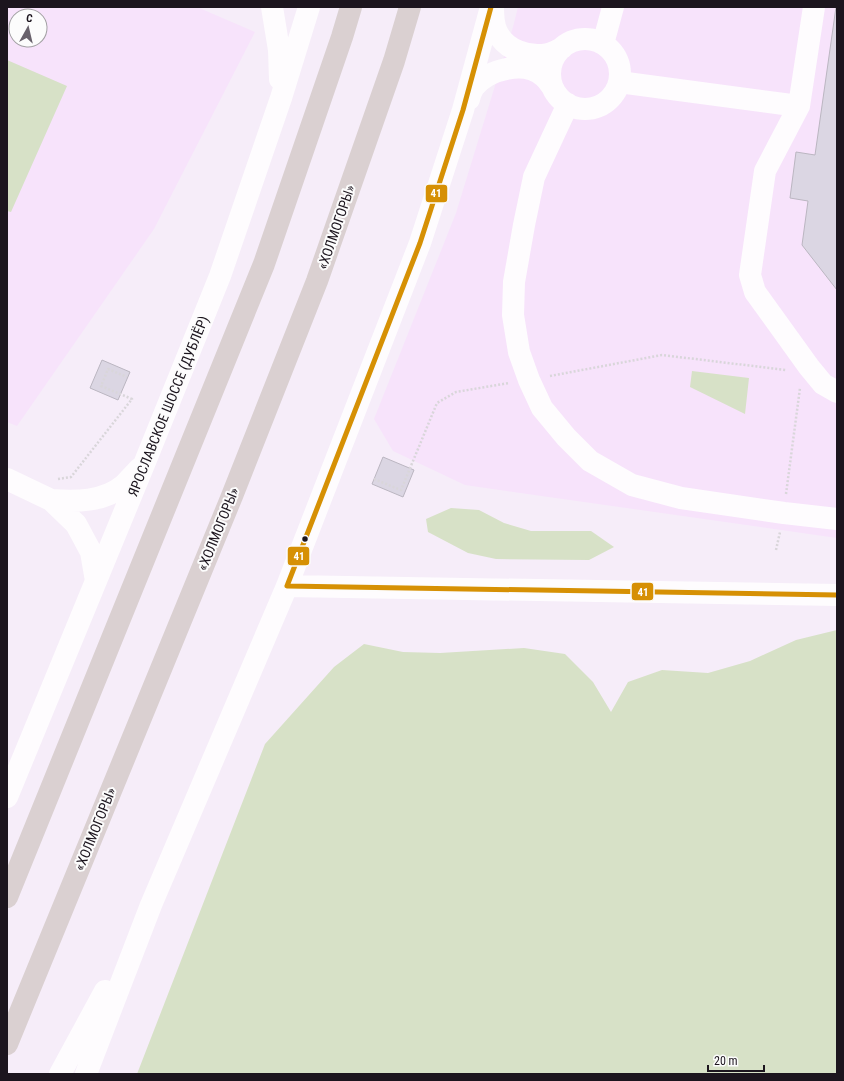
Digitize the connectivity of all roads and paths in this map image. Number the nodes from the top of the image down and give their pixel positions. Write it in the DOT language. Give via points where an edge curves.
graph roads {
  1 [pos="309,7"];
  2 [pos="351,7"];
  3 [pos="410,7"];
  4 [pos="492,7"];
  5 [pos="614,7"];
  6 [pos="814,7"];
  7 [pos="267,9"];
  8 [pos="603,44"];
  9 [pos="562,48"];
  10 [pos="619,82"];
  11 [pos="554,88"];
  12 [pos="280,98"];
  13 [pos="568,104"];
  14 [pos="799,106"];
  15 [pos="463,110"];
  16 [pos="803,369"];
  17 [pos="127,377"];
  18 [pos="529,380"];
  19 [pos="837,392"];
  20 [pos="145,462"];
  21 [pos="7,478"];
  22 [pos="374,479"];
  23 [pos="53,490"];
  24 [pos="784,513"];
  25 [pos="837,519"];
  26 [pos="776,550"];
  27 [pos="96,580"];
  28 [pos="287,586"];
  29 [pos="837,595"];
  30 [pos="7,797"];
  31 [pos="7,897"];
  32 [pos="151,905"];
  33 [pos="7,1044"];
  34 [pos="60,1074"];
  35 [pos="86,1074"];
  1 -- 12 [label="street, ЯРОСЛАВСКОЕ ШОССЕ (ДУБЛЁР)"];
  2 -- 31 [label="highway" via="264,264"];
  3 -- 33 [label="highway, «ХОЛМОГОРЫ»" via="394,61 317,282"];
  4 -- 9 [label="street" via="496,31 514,50 535,55 548,54"];
  4 -- 15 [label="street"];
  5 -- 8 [label="street"];
  6 -- 14 [label="street"];
  7 -- 12 [label="street" via="279,50"];
  8 -- 9 [label="street" via="593,40 582,40"];
  8 -- 10 [label="street" via="617,60"];
  9 -- 11 [label="street" via="551,67"];
  10 -- 13 [label="street" via="612,96 599,106 583,109"];
  10 -- 14 [label="street"];
  11 -- 13 [label="street" via="559,97"];
  11 -- 15 [label="street" via="543,76 532,70 501,69 474,87"];
  12 -- 20 [label="street, ЯРОСЛАВСКОЕ ШОССЕ (ДУБЛЁР)" via="220,276"];
  13 -- 18 [label="street" via="534,177 514,282 515,330 519,352"];
  14 -- 16 [label="street" via="766,171 750,275 755,292"];
  15 -- 28 [label="street" via="420,243"];
  16 -- 18 [label="path" via="662,355"];
  16 -- 19 [label="street"];
  16 -- 24 [label="path"];
  17 -- 23 [label="path" via="108,369 101,386 132,399 71,477"];
  18 -- 22 [label="path" via="456,392 437,403 401,490"];
  18 -- 24 [label="street" via="542,408 590,462 632,485 681,498"];
  20 -- 23 [label="street" via="123,486 103,497 78,502"];
  20 -- 27 [label="street, ЯРОСЛАВСКОЕ ШОССЕ (ДУБЛЁР)"];
  21 -- 23 [label="street"];
  23 -- 27 [label="street" via="91,552"];
  24 -- 25 [label="street"];
  24 -- 26 [label="path"];
  27 -- 30 [label="street, ЯРОСЛАВСКОЕ ШОССЕ (ДУБЛЁР)"];
  28 -- 29 [label="street"];
  28 -- 32 [label="street"];
  32 -- 34 [label="street"];
  32 -- 35 [label="street"];
}
